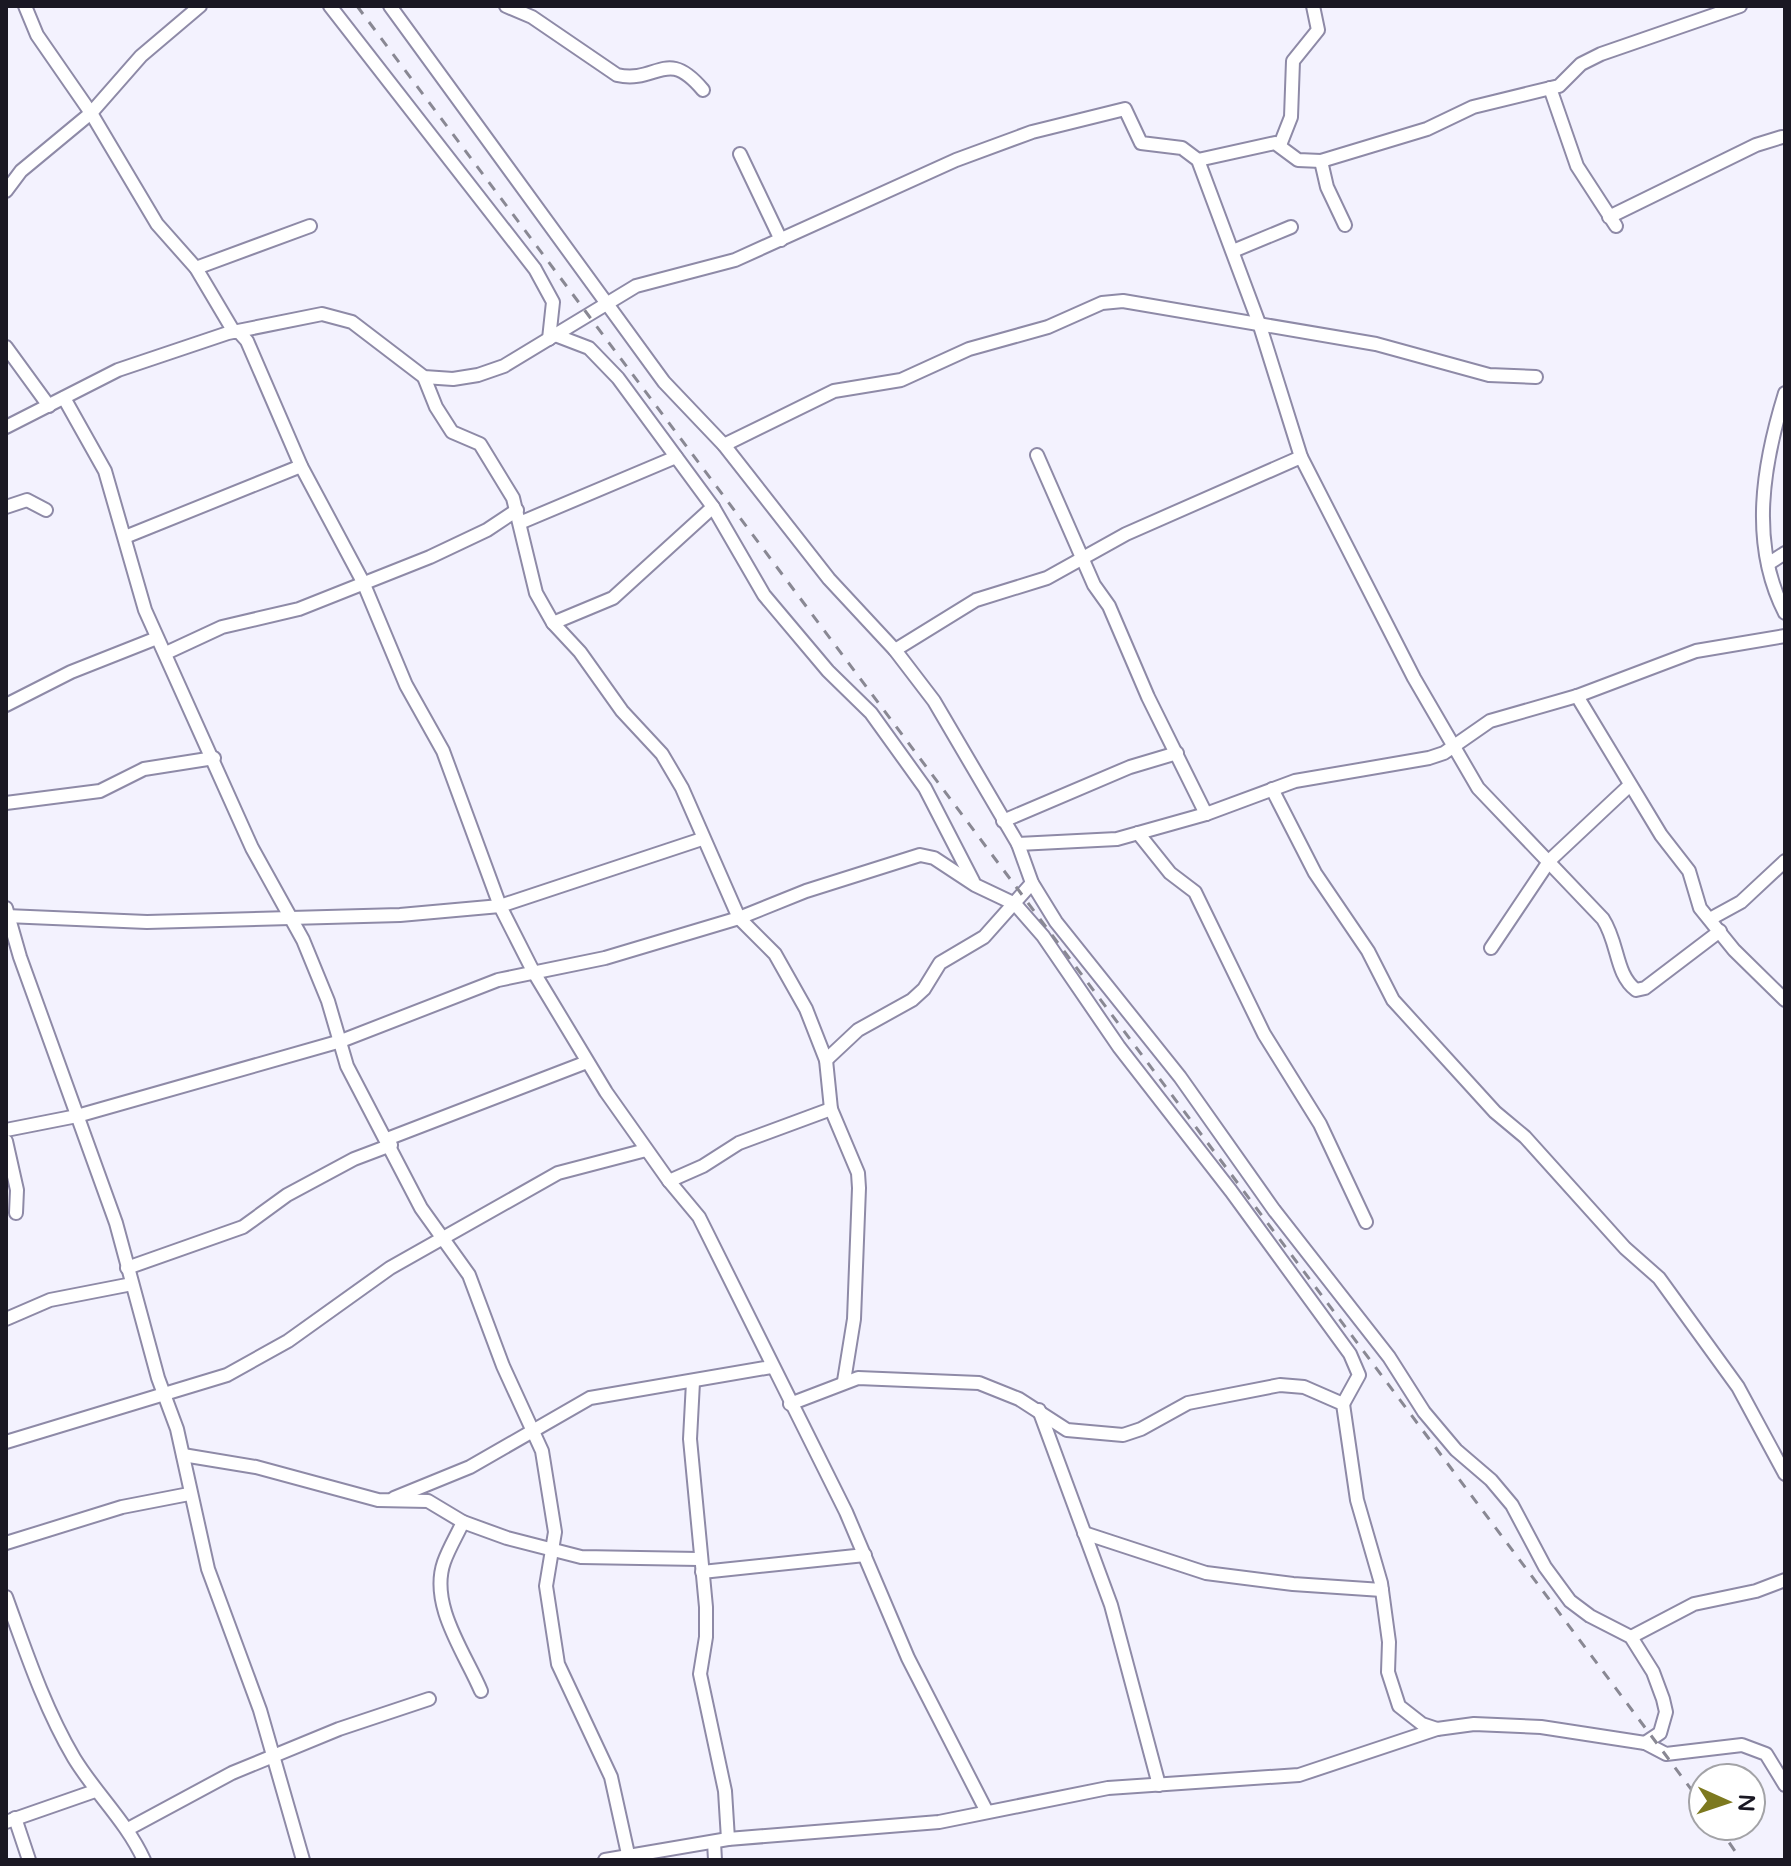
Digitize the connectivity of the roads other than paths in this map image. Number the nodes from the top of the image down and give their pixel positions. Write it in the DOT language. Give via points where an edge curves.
graph roads {
  1 [pos="25,6"];
  2 [pos="200,6"];
  3 [pos="330,6"];
  4 [pos="390,6"];
  5 [pos="506,6"];
  6 [pos="1313,6"];
  7 [pos="1740,6"];
  8 [pos="1550,88"];
  9 [pos="703,90"];
  10 [pos="91,113"];
  11 [pos="1782,137"];
  12 [pos="1280,145"];
  13 [pos="740,154"];
  14 [pos="1198,160"];
  15 [pos="1321,161"];
  16 [pos="6,191"];
  17 [pos="1345,225"];
  18 [pos="310,226"];
  19 [pos="1291,227"];
  20 [pos="781,240"];
  21 [pos="1233,251"];
  22 [pos="196,268"];
  23 [pos="609,302"];
  24 [pos="1260,326"];
  25 [pos="237,332"];
  26 [pos="552,337"];
  27 [pos="6,347"];
  28 [pos="424,377"];
  29 [pos="1536,377"];
  30 [pos="1785,393"];
  31 [pos="64,398"];
  32 [pos="49,406"];
  33 [pos="6,427"];
  34 [pos="724,445"];
  35 [pos="1037,455"];
  36 [pos="676,457"];
  37 [pos="1301,457"];
  38 [pos="301,466"];
  39 [pos="6,507"];
  40 [pos="713,507"];
  41 [pos="46,510"];
  42 [pos="519,516"];
  43 [pos="125,537"];
  44 [pos="1785,553"];
  45 [pos="1084,558"];
  46 [pos="1768,564"];
  47 [pos="363,582"];
  48 [pos="1785,613"];
  49 [pos="553,623"];
  50 [pos="1785,636"];
  51 [pos="157,638"];
  52 [pos="895,650"];
  53 [pos="166,653"];
  54 [pos="1577,696"];
  55 [pos="6,705"];
  56 [pos="1454,746"];
  57 [pos="1177,753"];
  58 [pos="214,758"];
  59 [pos="1630,785"];
  60 [pos="1272,789"];
  61 [pos="6,803"];
  62 [pos="1206,814"];
  63 [pos="1003,821"];
  64 [pos="1138,833"];
  65 [pos="702,839"];
  66 [pos="1018,844"];
  67 [pos="1550,860"];
  68 [pos="1785,861"];
  69 [pos="1032,883"];
  70 [pos="975,885"];
  71 [pos="1015,904"];
  72 [pos="500,906"];
  73 [pos="7,913"];
  74 [pos="289,916"];
  75 [pos="739,918"];
  76 [pos="1710,919"];
  77 [pos="1720,931"];
  78 [pos="1491,948"];
  79 [pos="533,971"];
  80 [pos="1785,1000"];
  81 [pos="341,1041"];
  82 [pos="826,1060"];
  83 [pos="587,1062"];
  84 [pos="831,1109"];
  85 [pos="77,1116"];
  86 [pos="6,1130"];
  87 [pos="6,1141"];
  88 [pos="389,1142"];
  89 [pos="646,1150"];
  90 [pos="669,1181"];
  91 [pos="16,1213"];
  92 [pos="1366,1222"];
  93 [pos="442,1237"];
  94 [pos="127,1268"];
  95 [pos="132,1284"];
  96 [pos="6,1319"];
  97 [pos="771,1367"];
  98 [pos="844,1381"];
  99 [pos="693,1382"];
  100 [pos="164,1397"];
  101 [pos="790,1404"];
  102 [pos="1343,1404"];
  103 [pos="1039,1410"];
  104 [pos="533,1430"];
  105 [pos="6,1442"];
  106 [pos="183,1455"];
  107 [pos="1785,1474"];
  108 [pos="189,1494"];
  109 [pos="389,1500"];
  110 [pos="463,1522"];
  111 [pos="1084,1533"];
  112 [pos="6,1543"];
  113 [pos="554,1550"];
  114 [pos="865,1555"];
  115 [pos="700,1565"];
  116 [pos="1785,1580"];
  117 [pos="1382,1590"];
  118 [pos="6,1597"];
  119 [pos="1631,1637"];
  120 [pos="481,1691"];
  121 [pos="429,1699"];
  122 [pos="1437,1729"];
  123 [pos="1645,1743"];
  124 [pos="272,1758"];
  125 [pos="1159,1785"];
  126 [pos="1785,1785"];
  127 [pos="95,1791"];
  128 [pos="986,1810"];
  129 [pos="11,1820"];
  130 [pos="128,1829"];
  131 [pos="728,1839"];
  132 [pos="714,1842"];
  133 [pos="628,1854"];
  134 [pos="29,1860"];
  135 [pos="144,1860"];
  136 [pos="303,1860"];
  137 [pos="605,1860"];
  138 [pos="715,1860"];
  1 -- 10 [label="street" via="37,35"];
  2 -- 10 [label="street" via="141,56"];
  3 -- 26 [label="street" via="535,269 553,302"];
  4 -- 23 [label="street"];
  5 -- 9 [label="street" via="532,17 617,75 674,67"];
  6 -- 12 [label="street" via="1318,30 1293,61 1291,117"];
  7 -- 8 [label="street" via="1601,54"];
  8 -- 11 [label="street" via="1577,166 1612,222 1756,145"];
  8 -- 15 [label="street" via="1473,107 1427,129"];
  10 -- 16 [label="street" via="21,171"];
  10 -- 22 [label="street" via="157,224"];
  12 -- 14 [label="street" via="1268,143"];
  12 -- 15 [label="street" via="1298,160"];
  13 -- 20 [label="street"];
  14 -- 20 [label="street" via="1182,148 1141,143 1125,109 1112,110 956,160"];
  14 -- 21 [label="street"];
  15 -- 17 [label="street"];
  18 -- 22 [label="street"];
  19 -- 21 [label="street"];
  20 -- 23 [label="street" via="735,260 636,286"];
  21 -- 24 [label="street"];
  22 -- 25 [label="street"];
  23 -- 26 [label="street"];
  23 -- 34 [label="street" via="664,382"];
  24 -- 29 [label="street" via="1376,344 1489,375"];
  24 -- 34 [label="street" via="1123,301 1102,303 1048,327 956,354 901,380 834,391"];
  24 -- 37 [label="street"];
  25 -- 28 [label="street" via="313,315 338,316"];
  25 -- 31 [label="street" via="118,370"];
  25 -- 38 [label="street" via="247,341"];
  26 -- 28 [label="street" via="478,375"];
  26 -- 36 [label="street" via="598,356"];
  27 -- 32 [label="street"];
  28 -- 42 [label="street" via="452,432 485,449"];
  30 -- 46 [label="street" via="1764,481"];
  31 -- 32 [label="street"];
  31 -- 43 [label="street" via="105,471"];
  32 -- 33 [label="street"];
  34 -- 52 [label="street" via="829,579"];
  35 -- 45 [label="street"];
  36 -- 40 [label="street"];
  36 -- 42 [label="street"];
  37 -- 45 [label="street" via="1126,534"];
  37 -- 56 [label="street"];
  38 -- 43 [label="street"];
  38 -- 47 [label="street"];
  39 -- 41 [label="street" via="27,500"];
  40 -- 49 [label="street" via="623,590"];
  40 -- 70 [label="street" via="764,595 871,713 925,788"];
  42 -- 47 [label="street"];
  42 -- 49 [label="street" via="536,593"];
  43 -- 51 [label="street"];
  44 -- 46 [label="street"];
  45 -- 52 [label="street" via="1047,578 976,600"];
  45 -- 57 [label="street"];
  46 -- 48 [label="street"];
  47 -- 53 [label="street" via="299,609 222,627"];
  47 -- 72 [label="street" via="406,685 443,751"];
  49 -- 65 [label="street" via="662,754"];
  50 -- 54 [label="street" via="1696,651"];
  51 -- 53 [label="street"];
  51 -- 55 [label="street"];
  52 -- 63 [label="street" via="934,701"];
  53 -- 58 [label="street"];
  54 -- 56 [label="street" via="1490,721"];
  54 -- 59 [label="street"];
  56 -- 60 [label="street" via="1429,758"];
  56 -- 67 [label="street" via="1478,788"];
  57 -- 62 [label="street"];
  57 -- 63 [label="street" via="1130,767"];
  58 -- 61 [label="street" via="144,769 100,791"];
  58 -- 74 [label="street" via="252,848"];
  59 -- 67 [label="street"];
  59 -- 76 [label="street" via="1689,871 1700,908"];
  60 -- 62 [label="street"];
  60 -- 107 [label="street" via="1315,873 1368,951 1393,1000 1616,1239 1659,1278 1738,1387"];
  62 -- 64 [label="street"];
  63 -- 66 [label="street"];
  64 -- 66 [label="street" via="1117,839"];
  64 -- 92 [label="street" via="1170,873 1195,892 1264,1034 1320,1124"];
  65 -- 72 [label="street"];
  65 -- 75 [label="street"];
  66 -- 69 [label="street"];
  67 -- 77 [label="street" via="1615,937 1626,982 1636,990"];
  67 -- 78 [label="street"];
  68 -- 76 [label="street" via="1741,902"];
  69 -- 71 [label="street"];
  69 -- 119 [label="street" via="1056,922 1175,1070 1274,1210 1389,1357 1424,1412 1512,1505 1559,1587 1580,1610"];
  70 -- 71 [label="street"];
  70 -- 75 [label="street" via="934,858 920,855"];
  71 -- 82 [label="street" via="984,937 940,963 912,1000 874,1019"];
  71 -- 102 [label="street" via="1350,1354 1359,1375"];
  72 -- 74 [label="street" via="400,915"];
  72 -- 79 [label="street"];
  73 -- 74 [label="street" via="147,922"];
  73 -- 85 [label="street"];
  74 -- 81 [label="street"];
  75 -- 79 [label="street" via="605,958"];
  75 -- 82 [label="street" via="775,954 806,1009"];
  76 -- 77 [label="street"];
  77 -- 80 [label="street"];
  79 -- 81 [label="street"];
  79 -- 83 [label="street"];
  81 -- 85 [label="street"];
  81 -- 88 [label="street" via="360,1095"];
  82 -- 84 [label="street"];
  83 -- 88 [label="street"];
  83 -- 89 [label="street"];
  84 -- 90 [label="street" via="739,1143"];
  84 -- 98 [label="street" via="858,1173 859,1188 854,1319"];
  85 -- 86 [label="street"];
  85 -- 94 [label="street"];
  87 -- 91 [label="street" via="17,1190"];
  88 -- 93 [label="street" via="421,1208"];
  88 -- 94 [label="street" via="287,1195 243,1227"];
  89 -- 90 [label="street"];
  89 -- 93 [label="street" via="558,1173"];
  90 -- 97 [label="street" via="699,1217"];
  93 -- 100 [label="street" via="363,1285 288,1341 227,1375"];
  93 -- 104 [label="street" via="469,1275"];
  94 -- 95 [label="street"];
  95 -- 96 [label="street" via="50,1300"];
  95 -- 100 [label="street"];
  97 -- 99 [label="street"];
  97 -- 101 [label="street"];
  98 -- 101 [label="street"];
  98 -- 103 [label="street" via="886,1377 979,1383"];
  99 -- 104 [label="street" via="590,1398"];
  99 -- 115 [label="street" via="690,1439"];
  100 -- 105 [label="street"];
  100 -- 106 [label="street"];
  101 -- 114 [label="street"];
  102 -- 103 [label="street" via="1304,1387 1280,1385 1188,1403 1123,1435 1067,1430"];
  102 -- 117 [label="street" via="1357,1500"];
  103 -- 111 [label="street"];
  104 -- 109 [label="street" via="470,1467"];
  104 -- 113 [label="street" via="553,1512"];
  106 -- 108 [label="street"];
  106 -- 109 [label="street" via="245,1464"];
  108 -- 112 [label="street" via="122,1507"];
  108 -- 124 [label="street" via="215,1592 260,1710"];
  109 -- 110 [label="street" via="428,1501"];
  110 -- 113 [label="street"];
  110 -- 120 [label="street" via="443,1564 443,1594 446,1618"];
  111 -- 117 [label="street" via="1206,1573"];
  111 -- 125 [label="street" via="1122,1641"];
  113 -- 115 [label="street" via="581,1557"];
  113 -- 133 [label="street" via="546,1586 558,1664 611,1777"];
  114 -- 115 [label="street"];
  114 -- 128 [label="street" via="908,1658"];
  115 -- 131 [label="street" via="706,1637 700,1674 725,1791"];
  116 -- 119 [label="street" via="1694,1604"];
  117 -- 122 [label="street" via="1395,1697 1414,1719"];
  118 -- 127 [label="street" via="53,1719"];
  119 -- 123 [label="street" via="1653,1672 1666,1712 1660,1733"];
  121 -- 124 [label="street"];
  122 -- 123 [label="street" via="1501,1724"];
  122 -- 125 [label="street" via="1299,1775"];
  123 -- 126 [label="street" via="1666,1754 1725,1745 1755,1748 1770,1758"];
  124 -- 130 [label="street" via="232,1773"];
  124 -- 136 [label="street"];
  125 -- 128 [label="street" via="1108,1788"];
  127 -- 129 [label="street"];
  127 -- 130 [label="street"];
  128 -- 131 [label="street" via="939,1822"];
  129 -- 134 [label="street"];
  130 -- 135 [label="street"];
  131 -- 132 [label="street"];
  132 -- 133 [label="street"];
  132 -- 138 [label="street"];
  133 -- 137 [label="street"];
}
